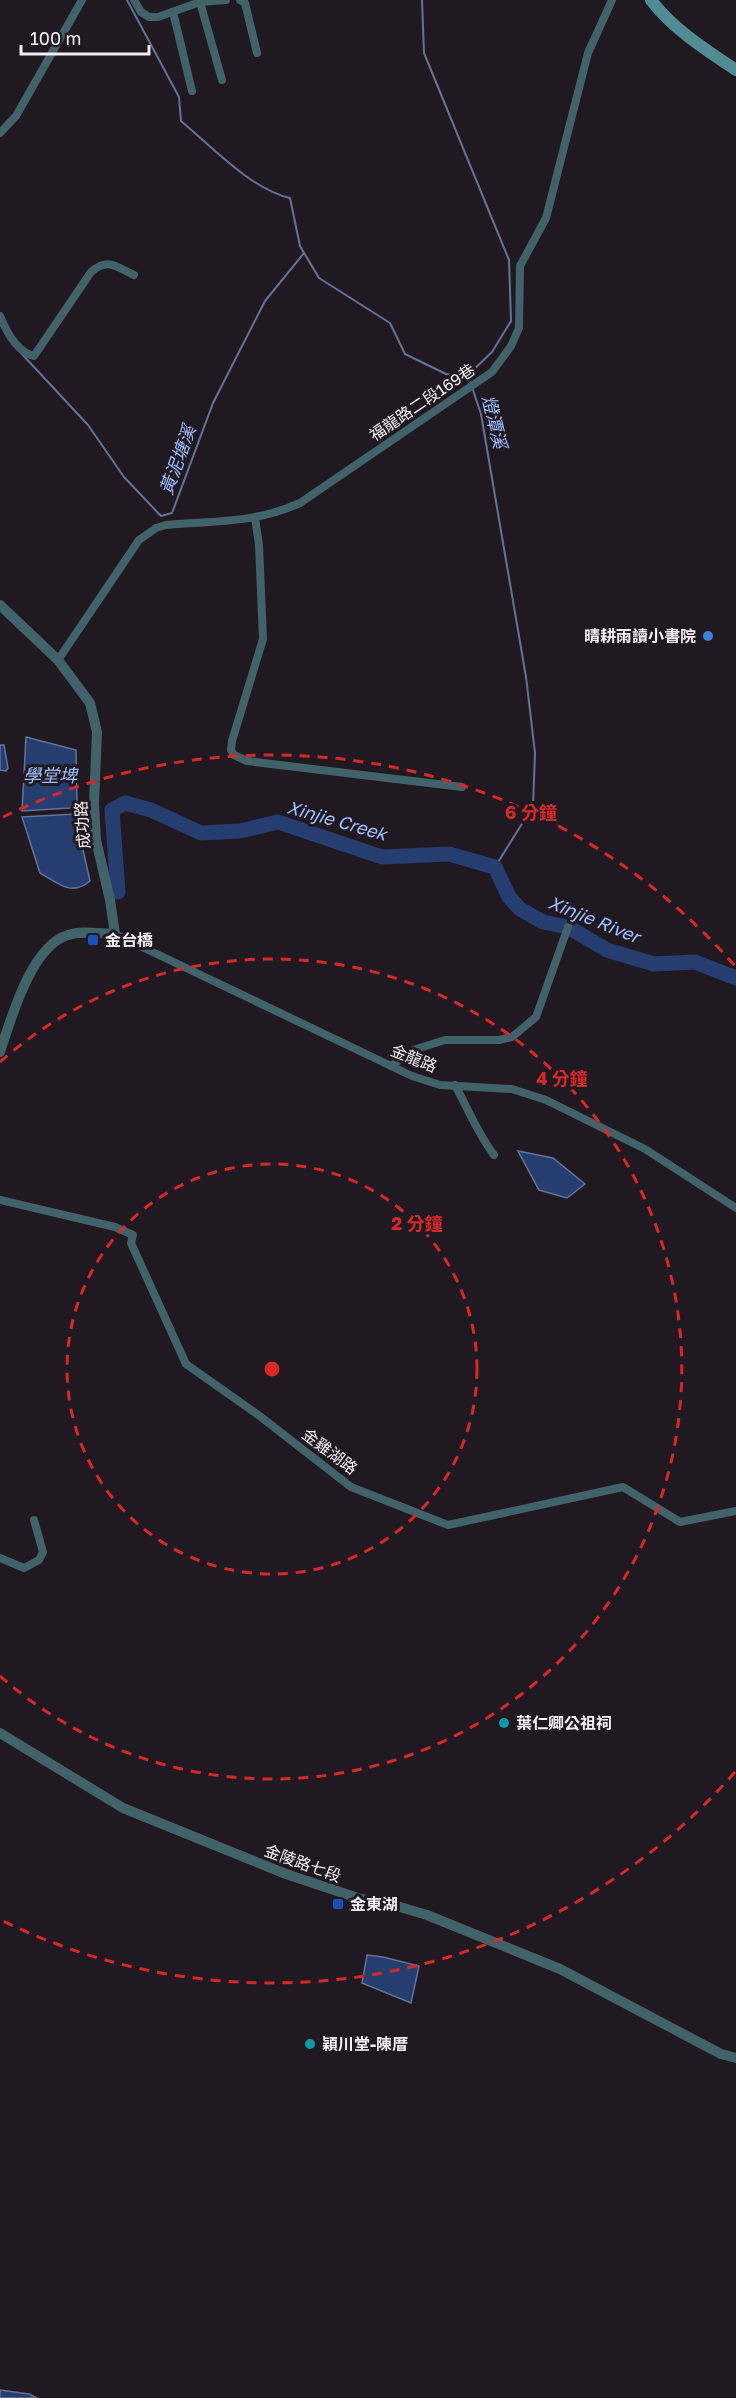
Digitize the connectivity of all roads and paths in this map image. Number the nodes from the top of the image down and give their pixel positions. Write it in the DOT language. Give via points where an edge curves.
graph roads {
  1 [pos="82,0"];
  2 [pos="134,0"];
  3 [pos="226,0"];
  4 [pos="240,0"];
  5 [pos="612,0"];
  6 [pos="651,0"];
  7 [pos="200,2"];
  8 [pos="173,12"];
  9 [pos="257,53"];
  10 [pos="736,70"];
  11 [pos="222,80"];
  12 [pos="192,91"];
  13 [pos="0,133"];
  14 [pos="134,275"];
  15 [pos="0,316"];
  16 [pos="255,518"];
  17 [pos="0,605"];
  18 [pos="58,660"];
  19 [pos="462,787"];
  20 [pos="568,927"];
  21 [pos="115,934"];
  22 [pos="0,1052"];
  23 [pos="391,1066"];
  24 [pos="455,1085"];
  25 [pos="494,1155"];
  26 [pos="0,1200"];
  27 [pos="736,1208"];
  28 [pos="736,1511"];
  29 [pos="34,1520"];
  30 [pos="0,1558"];
  31 [pos="0,1732"];
  32 [pos="736,2058"];
  1 -- 13 [label="street" via="20,110"];
  2 -- 8 [label="street" via="149,17"];
  3 -- 7 [label="street"];
  4 -- 9 [label="street" via="245,3"];
  5 -- 16 [label="street, 福龍路二段169巷" via="588,53 546,218 520,266 519,328 511,346 492,372 477,384 317,494 281,512"];
  6 -- 10 [label="main road" via="677,27"];
  7 -- 8 [label="street"];
  7 -- 11 [label="street"];
  8 -- 12 [label="street"];
  14 -- 15 [label="street" via="110,264 97,266 34,356 28,355 6,332"];
  16 -- 18 [label="street, 福龍路二段169巷" via="166,525 139,540"];
  16 -- 19 [label="street" via="260,545 263,639 232,741 234,755 248,761"];
  17 -- 18 [label="street, 成功路"];
  18 -- 21 [label="street, 成功路" via="81,688 95,717 96,840"];
  20 -- 23 [label="street" via="536,1017 512,1037 445,1040 413,1050"];
  21 -- 22 [label="street" via="69,934 45,952 22,990"];
  21 -- 23 [label="street, 金龍路"];
  23 -- 24 [label="street, 金龍路" via="440,1085"];
  24 -- 25 [label="street"];
  24 -- 27 [label="street, 金龍路" via="512,1089 546,1101 645,1149"];
  26 -- 28 [label="street, 金雞湖路" via="115,1227 133,1235 131,1243 186,1364 351,1487 448,1526 623,1487 680,1522"];
  29 -- 30 [label="street" via="43,1552 39,1560 24,1568"];
  31 -- 32 [label="street, 金陵路七段" via="123,1809 286,1874 361,1899 427,1915 560,1969 721,2054"];
}
